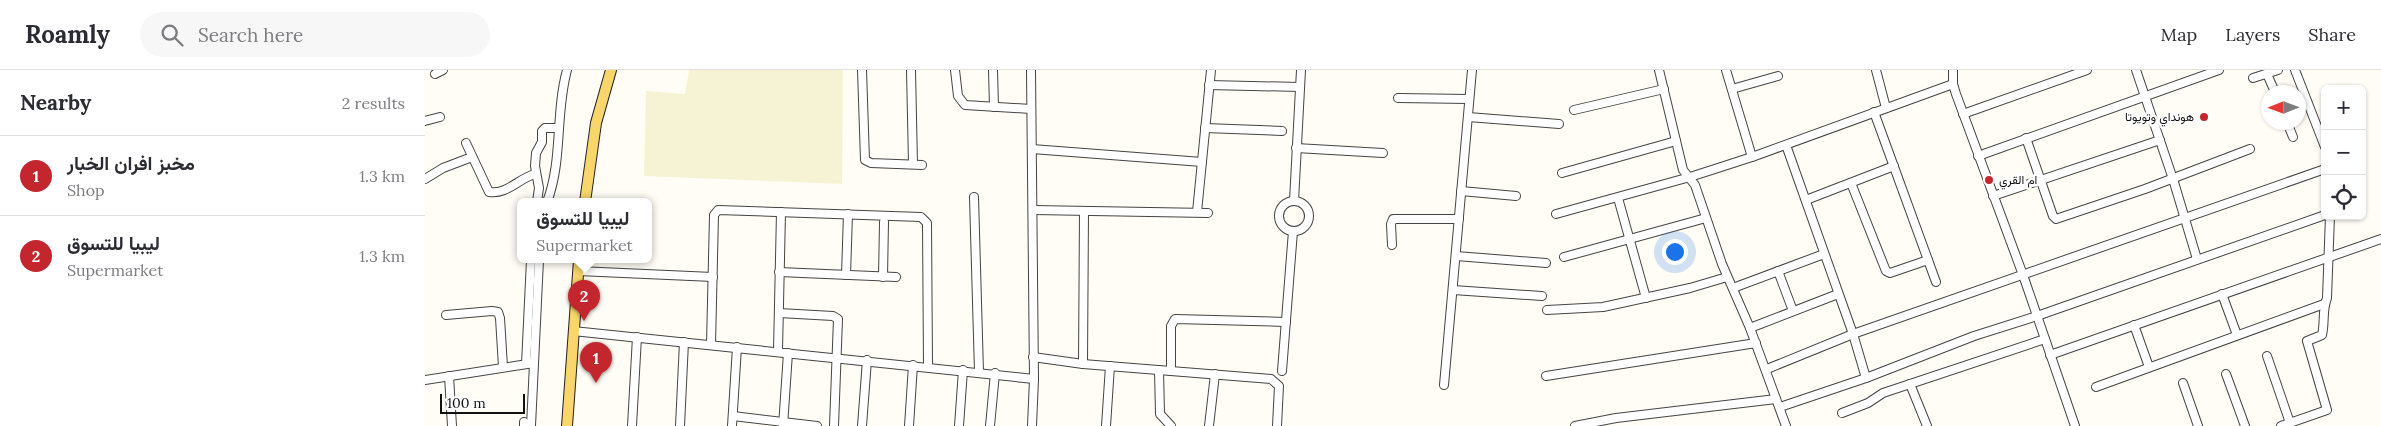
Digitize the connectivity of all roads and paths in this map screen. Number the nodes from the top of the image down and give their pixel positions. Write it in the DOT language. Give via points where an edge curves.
graph roads {
  1 [pos="443,70"];
  2 [pos="567,70"];
  3 [pos="611,70"];
  4 [pos="862,70"];
  5 [pos="911,70"];
  6 [pos="955,70"];
  7 [pos="993,70"];
  8 [pos="1031,70"];
  9 [pos="1211,70"];
  10 [pos="1301,70"];
  11 [pos="1472,70"];
  12 [pos="1659,70"];
  13 [pos="1726,70"];
  14 [pos="1876,70"];
  15 [pos="1953,70"];
  16 [pos="2087,70"];
  17 [pos="2136,70"];
  18 [pos="2219,70"];
  19 [pos="2278,70"];
  20 [pos="2295,70"];
  21 [pos="435,74"];
  22 [pos="2267,74"];
  23 [pos="1778,76"];
  24 [pos="2253,78"];
  25 [pos="1953,84"];
  26 [pos="1209,85"];
  27 [pos="2272,85"];
  28 [pos="1300,87"];
  29 [pos="1732,89"];
  30 [pos="1664,90"];
  31 [pos="2146,96"];
  32 [pos="1398,98"];
  33 [pos="1469,99"];
  34 [pos="994,107"];
  35 [pos="1887,108"];
  36 [pos="1031,109"];
  37 [pos="1574,110"];
  38 [pos="1875,112"];
  39 [pos="1963,114"];
  40 [pos="1468,117"];
  41 [pos="440,118"];
  42 [pos="425,120"];
  43 [pos="1559,124"];
  44 [pos="558,128"];
  45 [pos="1205,128"];
  46 [pos="2290,130"];
  47 [pos="1282,131"];
  48 [pos="2293,137"];
  49 [pos="2321,137"];
  50 [pos="2026,138"];
  51 [pos="2160,140"];
  52 [pos="1676,141"];
  53 [pos="466,143"];
  54 [pos="1787,145"];
  55 [pos="1032,148"];
  56 [pos="1296,148"];
  57 [pos="2250,149"];
  58 [pos="1383,153"];
  59 [pos="1978,156"];
  60 [pos="473,157"];
  61 [pos="1752,157"];
  62 [pos="1202,162"];
  63 [pos="913,164"];
  64 [pos="922,165"];
  65 [pos="1894,166"];
  66 [pos="2321,170"];
  67 [pos="1562,172"];
  68 [pos="535,174"];
  69 [pos="1690,177"];
  70 [pos="425,179"];
  71 [pos="2173,179"];
  72 [pos="2041,180"];
  73 [pos="1851,183"];
  74 [pos="1461,191"];
  75 [pos="1516,196"];
  76 [pos="1993,196"];
  77 [pos="974,197"];
  78 [pos="538,198"];
  79 [pos="548,198"];
  80 [pos="585,198"];
  81 [pos="1618,198"];
  82 [pos="1806,200"];
  83 [pos="1294,201"];
  84 [pos="1033,210"];
  85 [pos="1084,211"];
  86 [pos="781,212"];
  87 [pos="1197,212"];
  88 [pos="1208,212"];
  89 [pos="848,214"];
  90 [pos="1556,214"];
  91 [pos="2321,216"];
  92 [pos="1706,218"];
  93 [pos="2184,218"];
  94 [pos="1459,219"];
  95 [pos="2330,220"];
  96 [pos="884,222"];
  97 [pos="1293,231"];
  98 [pos="1630,239"];
  99 [pos="2381,239"];
  100 [pos="1392,245"];
  101 [pos="1824,254"];
  102 [pos="1456,256"];
  103 [pos="1564,257"];
  104 [pos="2328,257"];
  105 [pos="2197,259"];
  106 [pos="1928,260"];
  107 [pos="531,263"];
  108 [pos="539,263"];
  109 [pos="579,263"];
  110 [pos="1546,263"];
  111 [pos="578,271"];
  112 [pos="779,272"];
  113 [pos="1778,272"];
  114 [pos="846,275"];
  115 [pos="2023,275"];
  116 [pos="713,277"];
  117 [pos="883,277"];
  118 [pos="897,277"];
  119 [pos="1727,277"];
  120 [pos="1936,282"];
  121 [pos="1733,288"];
  122 [pos="1453,290"];
  123 [pos="1838,294"];
  124 [pos="2223,294"];
  125 [pos="1542,296"];
  126 [pos="1646,298"];
  127 [pos="2324,304"];
  128 [pos="1547,310"];
  129 [pos="1793,311"];
  130 [pos="779,313"];
  131 [pos="447,315"];
  132 [pos="2037,316"];
  133 [pos="1286,322"];
  134 [pos="2134,325"];
  135 [pos="1750,328"];
  136 [pos="573,331"];
  137 [pos="1853,334"];
  138 [pos="2237,335"];
  139 [pos="637,337"];
  140 [pos="2045,339"];
  141 [pos="684,342"];
  142 [pos="1756,343"];
  143 [pos="711,345"];
  144 [pos="737,347"];
  145 [pos="778,351"];
  146 [pos="789,352"];
  147 [pos="2050,355"];
  148 [pos="2267,356"];
  149 [pos="837,357"];
  150 [pos="1033,357"];
  151 [pos="867,360"];
  152 [pos="530,363"];
  153 [pos="1083,364"];
  154 [pos="913,365"];
  155 [pos="928,366"];
  156 [pos="1110,366"];
  157 [pos="503,367"];
  158 [pos="2149,367"];
  159 [pos="963,370"];
  160 [pos="1159,370"];
  161 [pos="1767,370"];
  162 [pos="1171,371"];
  163 [pos="1282,371"];
  164 [pos="979,372"];
  165 [pos="995,373"];
  166 [pos="1215,374"];
  167 [pos="2226,374"];
  168 [pos="449,376"];
  169 [pos="1546,376"];
  170 [pos="1034,378"];
  171 [pos="1865,378"];
  172 [pos="425,380"];
  173 [pos="2183,383"];
  174 [pos="1910,384"];
  175 [pos="1444,385"];
  176 [pos="2096,387"];
  177 [pos="1776,399"];
  178 [pos="1780,407"];
  179 [pos="1842,413"];
  180 [pos="733,416"];
  181 [pos="1631,417"];
  182 [pos="1161,422"];
  183 [pos="2290,423"];
  184 [pos="783,424"];
  185 [pos="526,425"];
  186 [pos="452,426"];
  187 [pos="567,426"];
  188 [pos="632,426"];
  189 [pos="680,426"];
  190 [pos="732,426"];
  191 [pos="817,426"];
  192 [pos="834,426"];
  193 [pos="862,426"];
  194 [pos="909,426"];
  195 [pos="959,426"];
  196 [pos="990,426"];
  197 [pos="1032,426"];
  198 [pos="1106,426"];
  199 [pos="1171,426"];
  200 [pos="1209,426"];
  201 [pos="1277,426"];
  202 [pos="1575,426"];
  203 [pos="1633,426"];
  204 [pos="1786,426"];
  205 [pos="1927,426"];
  206 [pos="2075,426"];
  207 [pos="2198,426"];
  208 [pos="2245,426"];
  209 [pos="2281,426"];
  1 -- 21 [label="street"];
  2 -- 44 [label="street"];
  3 -- 80 [label="main road" via="593,136"];
  4 -- 63 [label="street" via="865,160"];
  5 -- 63 [label="street"];
  6 -- 34 [label="street" via="956,90 961,101 970,106"];
  7 -- 34 [label="street"];
  8 -- 36 [label="street"];
  9 -- 26 [label="street"];
  10 -- 28 [label="street"];
  11 -- 33 [label="street"];
  12 -- 30 [label="street"];
  13 -- 29 [label="street"];
  14 -- 35 [label="street"];
  15 -- 25 [label="street"];
  16 -- 39 [label="street"];
  17 -- 31 [label="street"];
  18 -- 31 [label="street"];
  19 -- 22 [label="street"];
  20 -- 49 [label="street"];
  22 -- 24 [label="street"];
  22 -- 27 [label="street"];
  23 -- 29 [label="street"];
  25 -- 35 [label="street"];
  25 -- 39 [label="street"];
  26 -- 28 [label="street"];
  26 -- 45 [label="street"];
  28 -- 56 [label="street"];
  29 -- 61 [label="street"];
  30 -- 37 [label="street"];
  30 -- 52 [label="street"];
  31 -- 50 [label="street"];
  31 -- 51 [label="street"];
  32 -- 33 [label="street"];
  33 -- 40 [label="street"];
  34 -- 36 [label="street"];
  35 -- 38 [label="street"];
  36 -- 55 [label="street"];
  38 -- 54 [label="street"];
  38 -- 65 [label="street"];
  39 -- 59 [label="street"];
  40 -- 43 [label="street"];
  40 -- 74 [label="street"];
  41 -- 42 [label="street"];
  44 -- 68 [label="street" via="542,130 542,142 535,156"];
  44 -- 79 [label="street" via="557,164"];
  45 -- 47 [label="street"];
  45 -- 62 [label="street"];
  46 -- 48 [label="street"];
  50 -- 59 [label="street"];
  50 -- 72 [label="street"];
  51 -- 71 [label="street"];
  51 -- 72 [label="street"];
  52 -- 67 [label="street"];
  52 -- 69 [label="street" via="1683,170"];
  53 -- 60 [label="street"];
  54 -- 61 [label="street"];
  54 -- 82 [label="street"];
  55 -- 62 [label="street"];
  55 -- 84 [label="street"];
  56 -- 58 [label="street"];
  56 -- 83 [label="street"];
  57 -- 71 [label="street"];
  59 -- 76 [label="street"];
  60 -- 68 [label="street" via="486,189 491,192 510,188"];
  60 -- 70 [label="street"];
  61 -- 69 [label="street"];
  62 -- 87 [label="street"];
  63 -- 64 [label="street"];
  65 -- 73 [label="street"];
  65 -- 106 [label="street"];
  66 -- 93 [label="street"];
  68 -- 78 [label="street"];
  69 -- 81 [label="street"];
  69 -- 92 [label="street"];
  71 -- 72 [label="street" via="2056,219"];
  71 -- 93 [label="street"];
  72 -- 76 [label="street"];
  73 -- 82 [label="street"];
  73 -- 106 [label="street" via="1886,271 1890,274"];
  74 -- 75 [label="street"];
  74 -- 94 [label="street"];
  76 -- 115 [label="street"];
  77 -- 164 [label="street"];
  81 -- 90 [label="street"];
  81 -- 98 [label="street"];
  82 -- 101 [label="street"];
  83 -- 97 [label="street" via="1282,207 1279,216 1282,225"];
  83 -- 97 [label="street" via="1307,207 1309,216 1303,229"];
  84 -- 85 [label="street"];
  84 -- 150 [label="street"];
  85 -- 87 [label="street"];
  85 -- 153 [label="street"];
  86 -- 89 [label="street"];
  86 -- 112 [label="street"];
  86 -- 116 [label="street" via="721,209 715,212"];
  87 -- 88 [label="street"];
  89 -- 114 [label="street"];
  89 -- 155 [label="street" via="921,217 926,220"];
  91 -- 105 [label="street"];
  92 -- 98 [label="street"];
  92 -- 119 [label="street"];
  93 -- 105 [label="street"];
  93 -- 115 [label="street"];
  94 -- 100 [label="street" via="1393,219"];
  94 -- 102 [label="street"];
  95 -- 104 [label="street"];
  96 -- 117 [label="street"];
  97 -- 133 [label="street"];
  98 -- 103 [label="street"];
  98 -- 126 [label="street"];
  99 -- 104 [label="street"];
  101 -- 113 [label="street"];
  101 -- 123 [label="street"];
  102 -- 110 [label="street"];
  102 -- 122 [label="street"];
  104 -- 124 [label="street"];
  104 -- 127 [label="street"];
  105 -- 132 [label="street"];
  106 -- 120 [label="street"];
  107 -- 152 [label="street"];
  108 -- 152 [label="street"];
  109 -- 111 [label="main road"];
  111 -- 116 [label="street"];
  111 -- 136 [label="main road"];
  112 -- 114 [label="street"];
  112 -- 130 [label="street"];
  113 -- 121 [label="street"];
  113 -- 129 [label="street"];
  114 -- 117 [label="street"];
  115 -- 132 [label="street"];
  115 -- 137 [label="street"];
  116 -- 143 [label="street"];
  117 -- 118 [label="street"];
  119 -- 121 [label="street"];
  119 -- 126 [label="street"];
  121 -- 135 [label="street"];
  122 -- 125 [label="street"];
  122 -- 175 [label="street"];
  123 -- 129 [label="street"];
  123 -- 137 [label="street"];
  124 -- 134 [label="street"];
  124 -- 138 [label="street"];
  126 -- 128 [label="street" via="1603,307"];
  127 -- 138 [label="street"];
  127 -- 183 [label="street" via="2325,324 2321,335 2307,341 2327,410"];
  129 -- 135 [label="street"];
  130 -- 145 [label="street"];
  130 -- 149 [label="street" via="836,317 839,322"];
  131 -- 157 [label="street" via="498,312"];
  132 -- 140 [label="street"];
  132 -- 171 [label="street" via="1974,336"];
  133 -- 162 [label="street" via="1175,319 1171,326"];
  133 -- 163 [label="street"];
  134 -- 147 [label="street"];
  134 -- 158 [label="street"];
  135 -- 142 [label="street"];
  136 -- 139 [label="street"];
  136 -- 187 [label="main road"];
  137 -- 161 [label="street"];
  137 -- 171 [label="street"];
  138 -- 158 [label="street"];
  139 -- 141 [label="street"];
  139 -- 188 [label="street"];
  140 -- 147 [label="street"];
  140 -- 174 [label="street"];
  141 -- 143 [label="street"];
  141 -- 189 [label="street"];
  142 -- 161 [label="street"];
  142 -- 169 [label="street"];
  143 -- 144 [label="street"];
  144 -- 145 [label="street"];
  144 -- 180 [label="street"];
  145 -- 146 [label="street"];
  146 -- 149 [label="street"];
  146 -- 184 [label="street"];
  147 -- 206 [label="street"];
  148 -- 183 [label="street"];
  149 -- 151 [label="street"];
  149 -- 192 [label="street"];
  150 -- 153 [label="street"];
  150 -- 170 [label="street"];
  151 -- 154 [label="street"];
  151 -- 193 [label="street"];
  152 -- 157 [label="street"];
  152 -- 185 [label="street"];
  153 -- 156 [label="street"];
  154 -- 155 [label="street"];
  154 -- 194 [label="street"];
  155 -- 159 [label="street"];
  156 -- 160 [label="street"];
  156 -- 198 [label="street"];
  157 -- 168 [label="street"];
  158 -- 176 [label="street"];
  159 -- 164 [label="street"];
  159 -- 195 [label="street"];
  160 -- 162 [label="street"];
  160 -- 182 [label="street"];
  161 -- 177 [label="street"];
  162 -- 166 [label="street"];
  164 -- 165 [label="street"];
  165 -- 170 [label="street"];
  165 -- 196 [label="street"];
  166 -- 200 [label="street"];
  166 -- 201 [label="street" via="1275,381 1279,386"];
  167 -- 208 [label="street"];
  168 -- 172 [label="street"];
  168 -- 186 [label="street"];
  170 -- 197 [label="street"];
  171 -- 178 [label="street"];
  173 -- 207 [label="street"];
  174 -- 179 [label="street"];
  174 -- 205 [label="street"];
  177 -- 178 [label="street"];
  177 -- 181 [label="street"];
  178 -- 204 [label="street"];
  180 -- 184 [label="street"];
  180 -- 190 [label="street"];
  181 -- 202 [label="street"];
  181 -- 203 [label="street"];
  182 -- 199 [label="street"];
  183 -- 209 [label="street"];
  184 -- 191 [label="street"];
}
